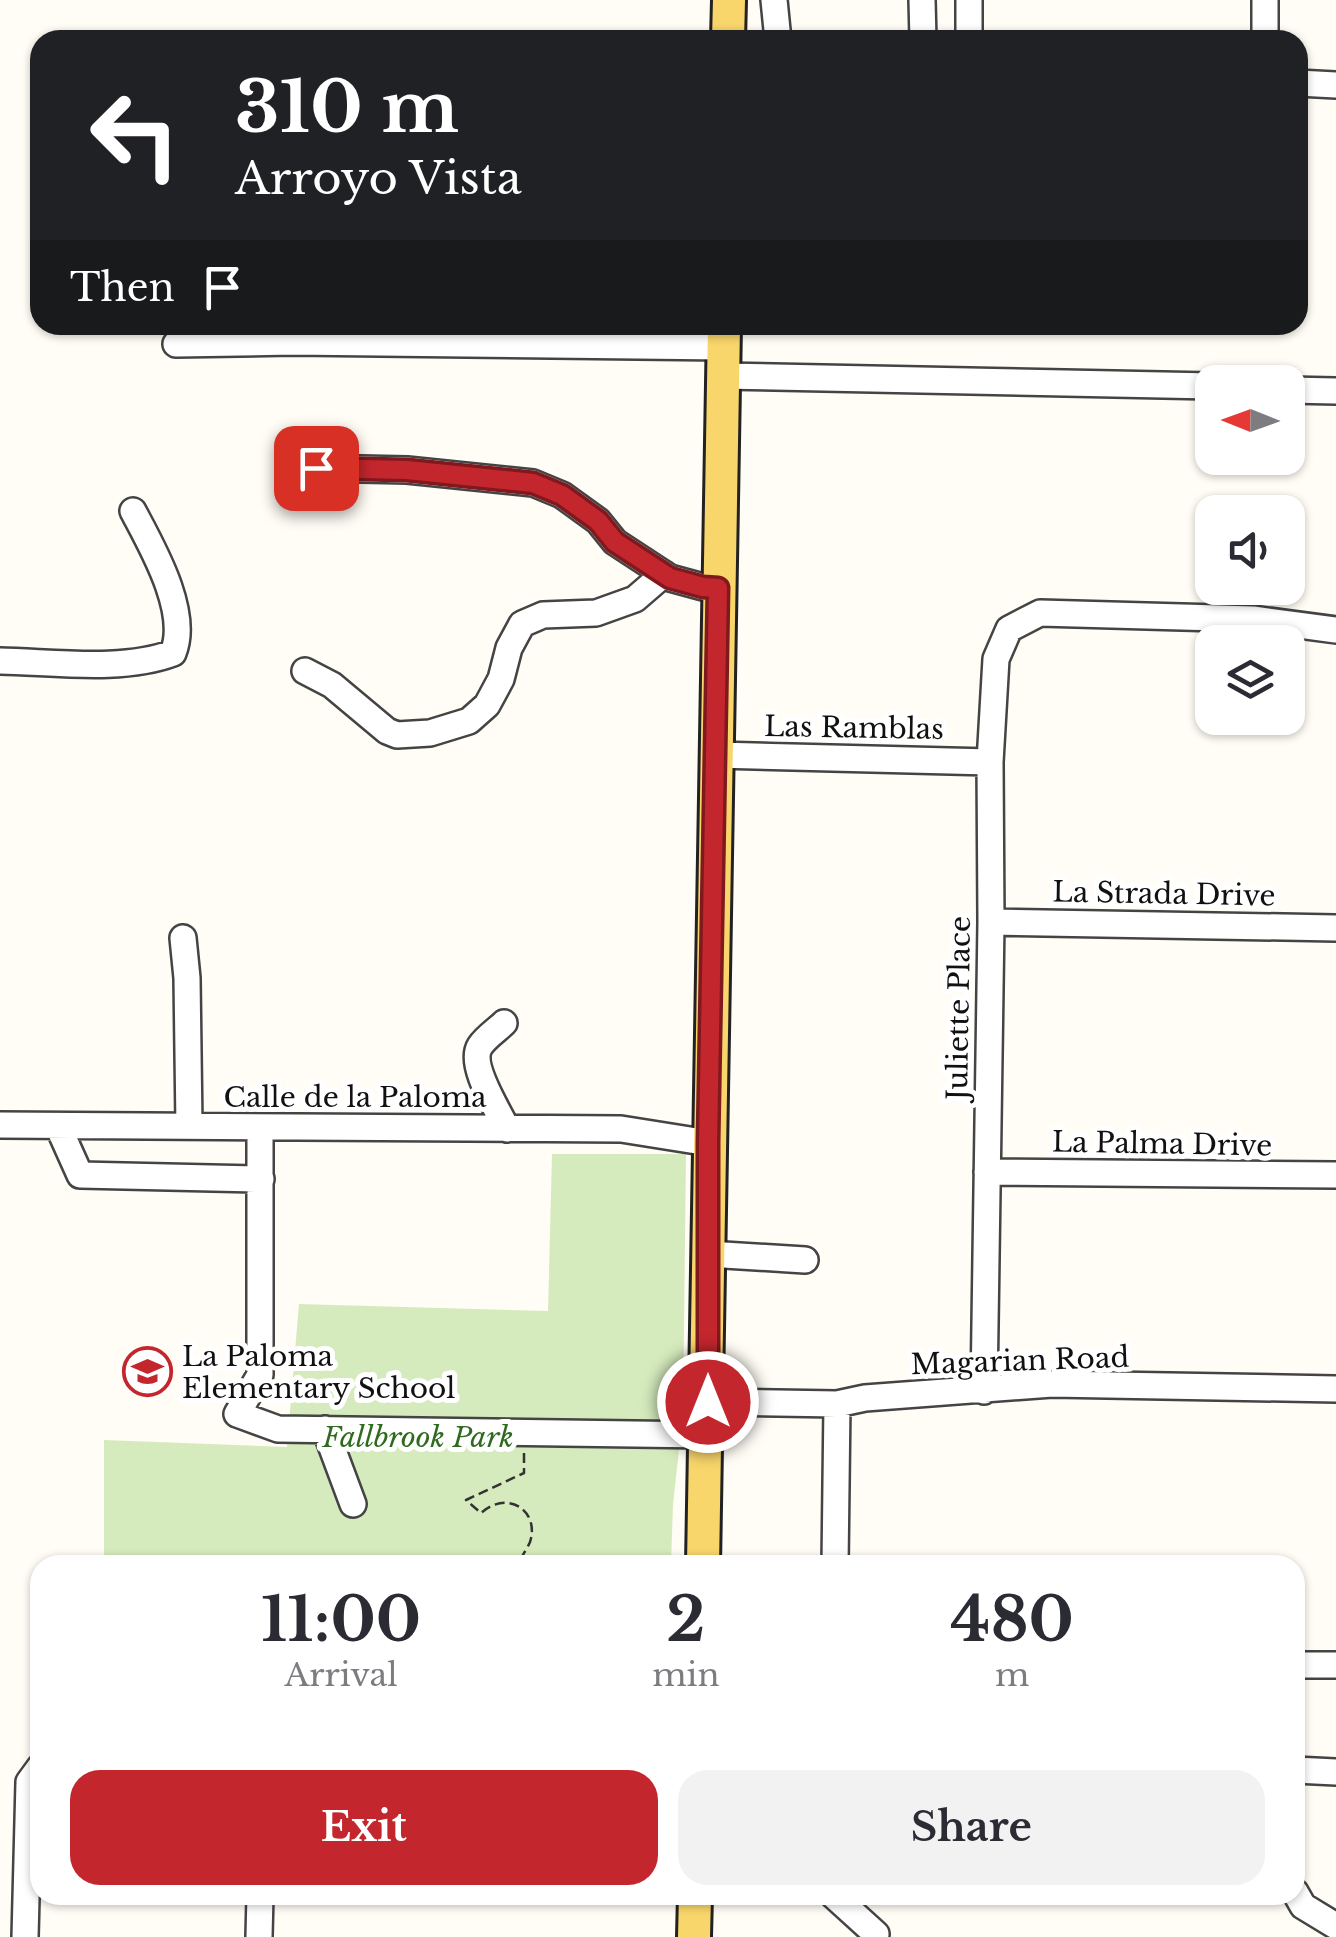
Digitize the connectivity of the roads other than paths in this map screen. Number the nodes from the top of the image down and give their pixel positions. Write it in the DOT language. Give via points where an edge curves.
graph roads {
  1 [pos="729,0"];
  2 [pos="774,0"];
  3 [pos="922,0"];
  4 [pos="968,0"];
  5 [pos="1265,0"];
  6 [pos="728,30"];
  7 [pos="777,30"];
  8 [pos="923,30"];
  9 [pos="968,30"];
  10 [pos="1265,30"];
  11 [pos="1308,83"];
  12 [pos="1336,84"];
  13 [pos="176,344"];
  14 [pos="723,349"];
  15 [pos="1195,385"];
  16 [pos="1305,391"];
  17 [pos="1336,392"];
  18 [pos="316,468"];
  19 [pos="133,511"];
  20 [pos="664,574"];
  21 [pos="718,588"];
  22 [pos="1195,626"];
  23 [pos="1305,630"];
  24 [pos="1336,630"];
  25 [pos="0,661"];
  26 [pos="305,671"];
  27 [pos="716,755"];
  28 [pos="990,762"];
  29 [pos="991,922"];
  30 [pos="1336,928"];
  31 [pos="183,938"];
  32 [pos="504,1023"];
  33 [pos="0,1126"];
  34 [pos="58,1126"];
  35 [pos="189,1126"];
  36 [pos="260,1126"];
  37 [pos="508,1128"];
  38 [pos="708,1143"];
  39 [pos="986,1172"];
  40 [pos="1336,1176"];
  41 [pos="262,1179"];
  42 [pos="708,1254"];
  43 [pos="806,1260"];
  44 [pos="1336,1390"];
  45 [pos="984,1391"];
  46 [pos="837,1404"];
  47 [pos="707,1418"];
  48 [pos="324,1429"];
  49 [pos="352,1504"];
  50 [pos="703,1555"];
  51 [pos="835,1555"];
  52 [pos="1305,1665"];
  53 [pos="1336,1665"];
  54 [pos="1305,1770"];
  55 [pos="1336,1772"];
  56 [pos="30,1781"];
  57 [pos="260,1905"];
  58 [pos="695,1905"];
  59 [pos="844,1905"];
  60 [pos="1302,1905"];
  61 [pos="1325,1921"];
  62 [pos="876,1934"];
  63 [pos="25,1937"];
  64 [pos="259,1937"];
  65 [pos="694,1937"];
  66 [pos="1299,1937"];
  1 -- 6 [label="main road"];
  2 -- 7 [label="street"];
  3 -- 8 [label="street"];
  4 -- 9 [label="street"];
  5 -- 10 [label="street"];
  11 -- 12 [label="street"];
  13 -- 14 [label="street"];
  14 -- 15 [label="street"];
  14 -- 21 [label="main road"];
  16 -- 17 [label="street"];
  18 -- 20 [label="street" via="533,483 562,495"];
  19 -- 25 [label="street" via="169,589 176,617 172,653 131,664"];
  20 -- 21 [label="street"];
  20 -- 26 [label="street" via="635,599 596,613 543,615 522,624 487,704 469,721 430,734 387,732"];
  21 -- 27 [label="main road"];
  22 -- 28 [label="street, Juliette Place" via="1040,614 1009,630 996,659"];
  23 -- 24 [label="street"];
  27 -- 28 [label="street, Las Ramblas"];
  27 -- 38 [label="main road"];
  28 -- 29 [label="street, Juliette Place"];
  29 -- 30 [label="street, La Strada Drive"];
  29 -- 39 [label="street, Juliette Place"];
  31 -- 35 [label="street"];
  32 -- 37 [label="street" via="481,1044 477,1060"];
  33 -- 34 [label="street, Calle de la Paloma"];
  34 -- 35 [label="street, Calle de la Paloma"];
  34 -- 41 [label="street" via="80,1175"];
  35 -- 36 [label="street, Calle de la Paloma"];
  36 -- 37 [label="street, Calle de la Paloma"];
  36 -- 41 [label="street"];
  37 -- 38 [label="street, Calle de la Paloma" via="621,1128"];
  38 -- 42 [label="main road"];
  39 -- 40 [label="street, La Palma Drive"];
  39 -- 45 [label="street, Juliette Place"];
  41 -- 48 [label="street, Magarian Road" via="260,1376 236,1414 278,1429"];
  42 -- 43 [label="street"];
  42 -- 47 [label="main road"];
  44 -- 45 [label="street, Magarian Road" via="1052,1384"];
  45 -- 46 [label="street, Magarian Road"];
  46 -- 47 [label="street, Magarian Road"];
  46 -- 51 [label="street"];
  47 -- 48 [label="street, Magarian Road" via="524,1432"];
  47 -- 50 [label="main road"];
  48 -- 49 [label="street"];
  52 -- 53 [label="street"];
  54 -- 55 [label="street"];
  56 -- 63 [label="street"];
  57 -- 64 [label="street"];
  58 -- 65 [label="main road"];
  59 -- 62 [label="street"];
  60 -- 61 [label="street"];
  61 -- 66 [label="street"];
}
